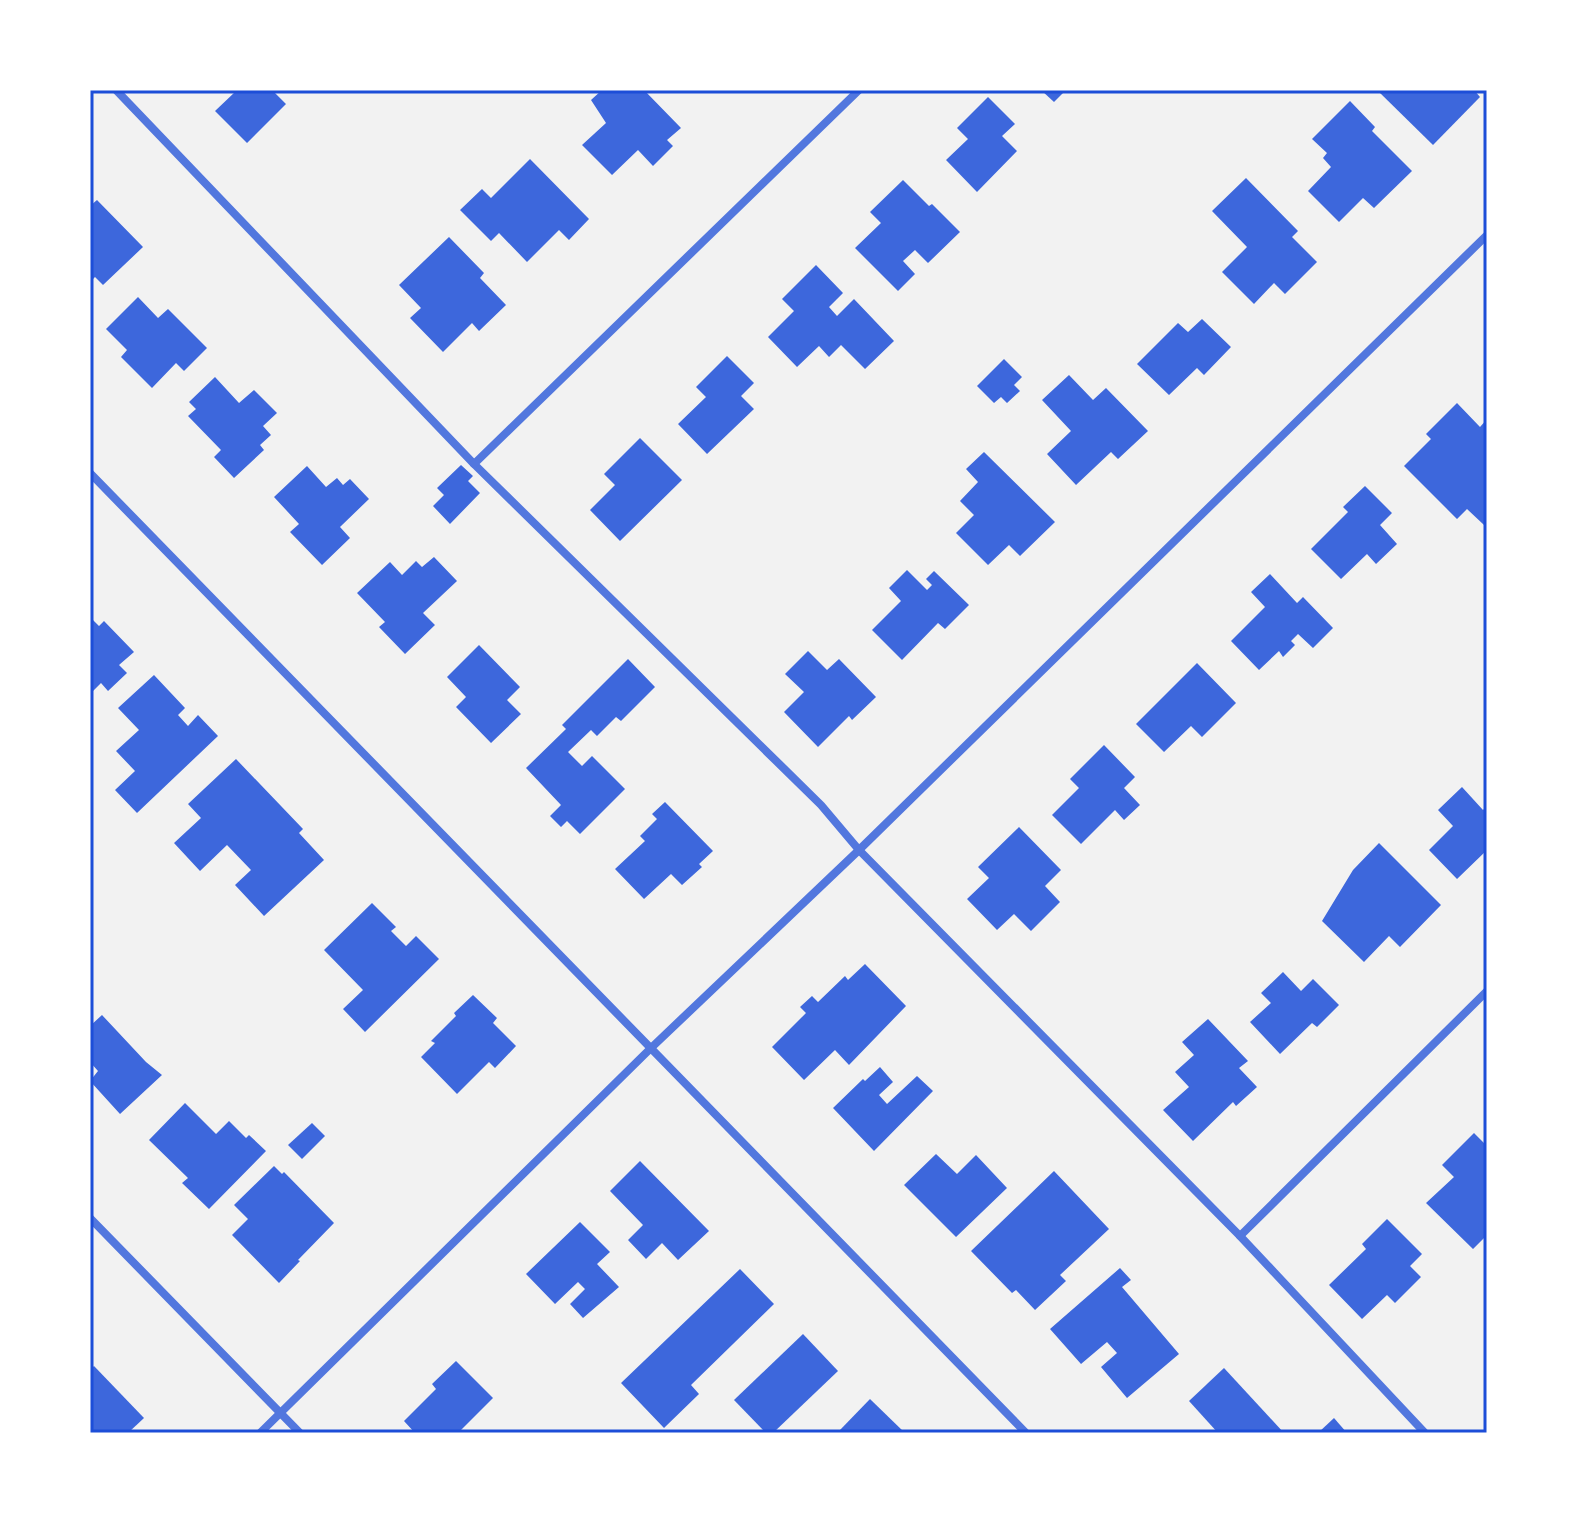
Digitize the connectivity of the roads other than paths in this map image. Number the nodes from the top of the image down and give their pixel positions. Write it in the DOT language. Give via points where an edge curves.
graph roads {
  1 [pos="116,90"];
  2 [pos="859,90"];
  3 [pos="1487,235"];
  4 [pos="474,464"];
  5 [pos="90,473"];
  6 [pos="859,850"];
  7 [pos="1487,991"];
  8 [pos="650,1049"];
  9 [pos="90,1218"];
  10 [pos="1240,1236"];
  11 [pos="280,1413"];
  12 [pos="260,1433"];
  13 [pos="300,1433"];
  14 [pos="1026,1433"];
  15 [pos="1425,1433"];
  1 -- 4 [label="street"];
  2 -- 4 [label="street"];
  3 -- 6 [label="street"];
  4 -- 6 [label="street" via="821,805"];
  5 -- 8 [label="street"];
  6 -- 8 [label="street"];
  6 -- 10 [label="street"];
  7 -- 10 [label="street"];
  8 -- 11 [label="street"];
  8 -- 14 [label="street"];
  9 -- 11 [label="street"];
  10 -- 15 [label="street"];
  11 -- 12 [label="street"];
  11 -- 13 [label="street"];
}
